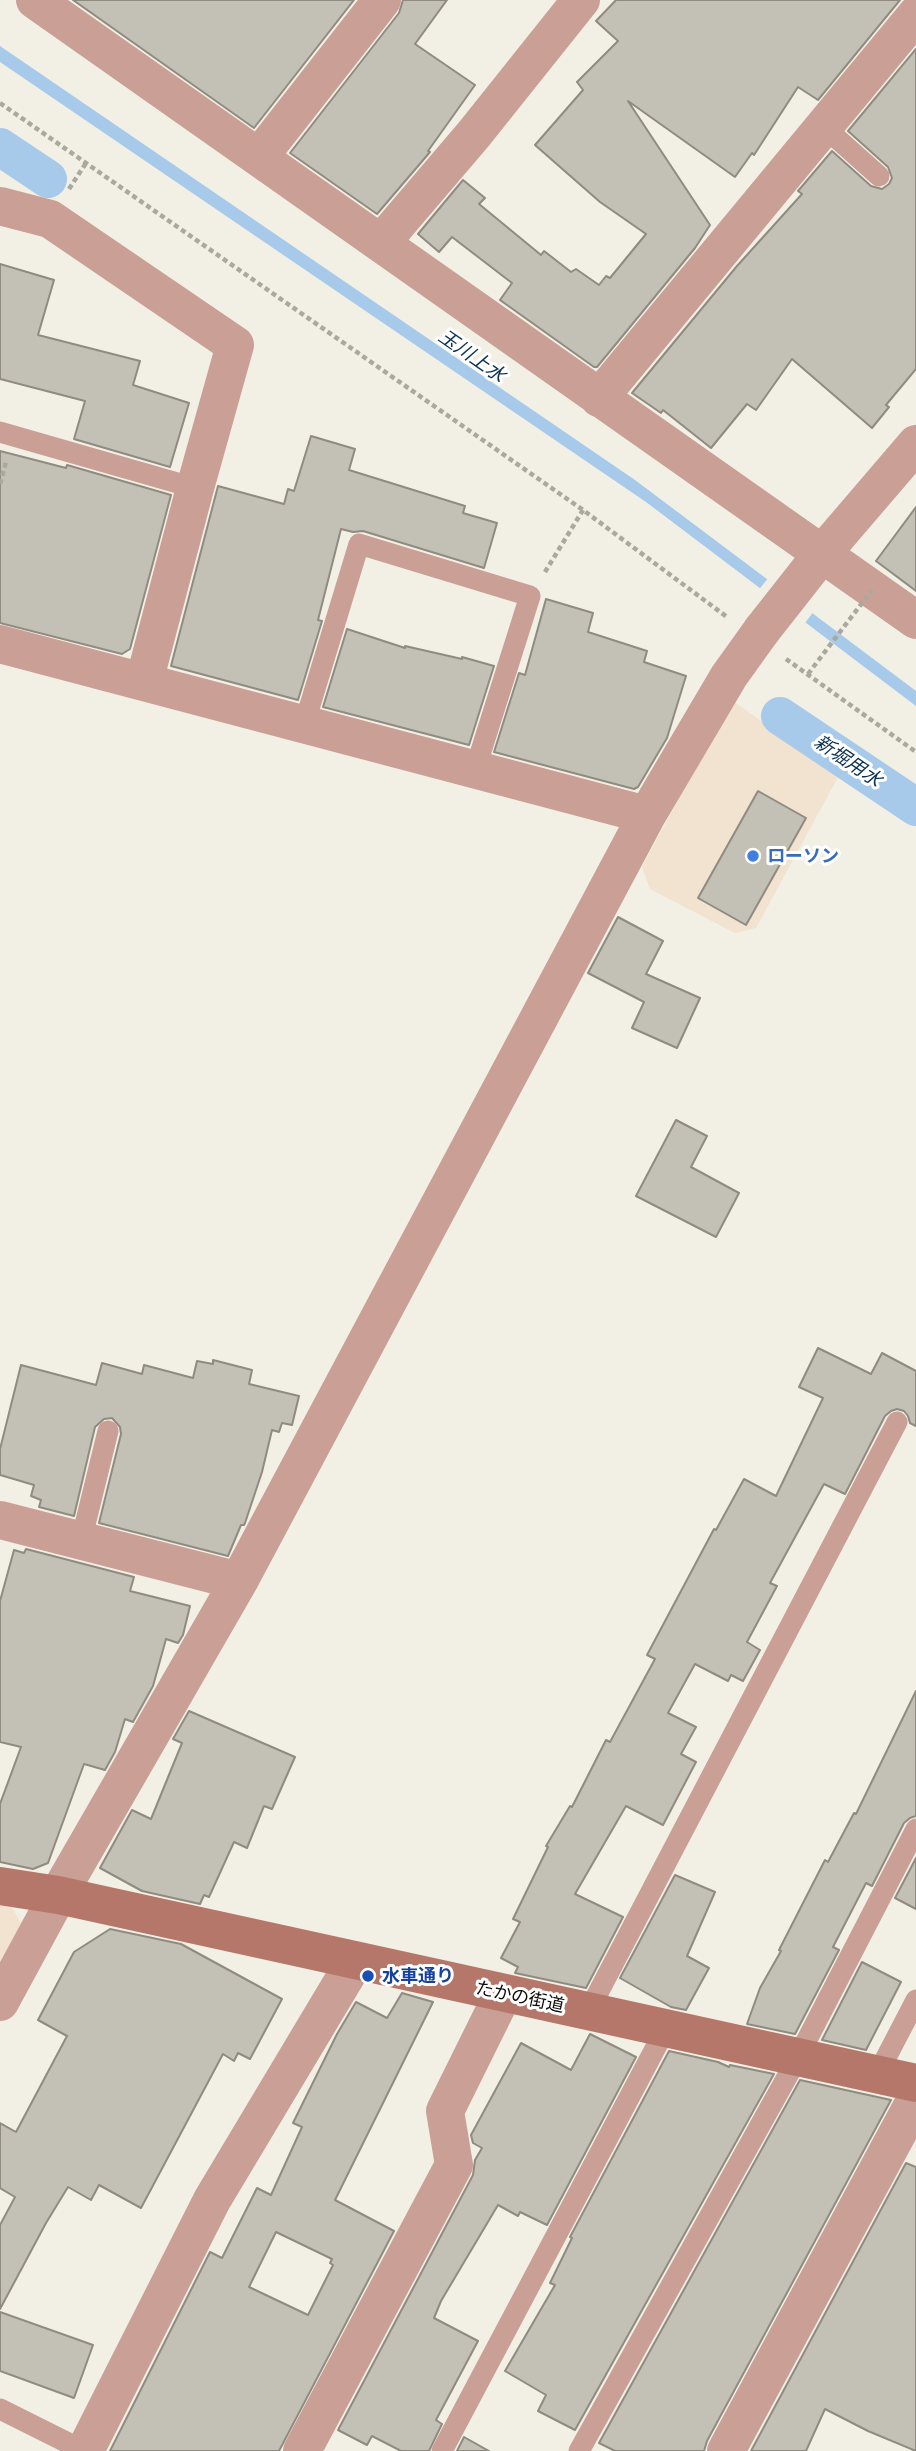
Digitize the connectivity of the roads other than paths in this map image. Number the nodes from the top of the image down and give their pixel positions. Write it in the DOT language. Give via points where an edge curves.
graph roads {
  1 [pos="382,0"];
  2 [pos="581,0"];
  3 [pos="40,2"];
  4 [pos="916,15"];
  5 [pos="823,127"];
  6 [pos="259,157"];
  7 [pos="879,176"];
  8 [pos="0,206"];
  9 [pos="381,243"];
  10 [pos="599,398"];
  11 [pos="0,432"];
  12 [pos="916,444"];
  13 [pos="195,488"];
  14 [pos="821,555"];
  15 [pos="916,620"];
  16 [pos="0,644"];
  17 [pos="144,682"];
  18 [pos="304,725"];
  19 [pos="475,769"];
  20 [pos="647,815"];
  21 [pos="897,1422"];
  22 [pos="108,1431"];
  23 [pos="0,1520"];
  24 [pos="81,1541"];
  25 [pos="239,1581"];
  26 [pos="916,1829"];
  27 [pos="0,1886"];
  28 [pos="58,1895"];
  29 [pos="355,1961"];
  30 [pos="503,1994"];
  31 [pos="916,2000"];
  32 [pos="0,2002"];
  33 [pos="588,2012"];
  34 [pos="665,2030"];
  35 [pos="797,2059"];
  36 [pos="877,2075"];
  37 [pos="916,2084"];
  38 [pos="916,2099"];
  39 [pos="0,2409"];
  40 [pos="70,2448"];
  41 [pos="302,2451"];
  42 [pos="442,2451"];
  43 [pos="579,2451"];
  44 [pos="726,2451"];
  1 -- 6 [label="street"];
  2 -- 9 [label="street"];
  3 -- 6 [label="street"];
  4 -- 5 [label="street"];
  5 -- 7 [label="lane"];
  5 -- 10 [label="street"];
  6 -- 9 [label="street"];
  8 -- 13 [label="street" via="50,219 236,345"];
  9 -- 10 [label="street"];
  10 -- 14 [label="street"];
  11 -- 13 [label="lane"];
  12 -- 14 [label="street"];
  13 -- 17 [label="street"];
  14 -- 15 [label="street"];
  14 -- 20 [label="street, bridge" via="729,676"];
  16 -- 17 [label="street"];
  17 -- 18 [label="street"];
  18 -- 19 [label="street"];
  18 -- 19 [label="lane" via="359,544 530,596"];
  19 -- 20 [label="street"];
  20 -- 25 [label="street"];
  21 -- 33 [label="lane"];
  22 -- 24 [label="lane"];
  23 -- 24 [label="street"];
  24 -- 25 [label="street"];
  25 -- 28 [label="street"];
  26 -- 35 [label="lane"];
  27 -- 28 [label="street, たかの街道"];
  28 -- 29 [label="street, たかの街道"];
  28 -- 32 [label="street"];
  29 -- 30 [label="street, たかの街道"];
  29 -- 40 [label="street"];
  30 -- 33 [label="street, たかの街道"];
  30 -- 41 [label="street" via="445,2111 454,2165"];
  31 -- 36 [label="lane"];
  33 -- 34 [label="street, たかの街道"];
  34 -- 35 [label="street, たかの街道"];
  34 -- 42 [label="lane"];
  35 -- 36 [label="street, たかの街道"];
  35 -- 43 [label="lane"];
  36 -- 37 [label="street, たかの街道"];
  38 -- 44 [label="street"];
  39 -- 40 [label="lane"];
}
